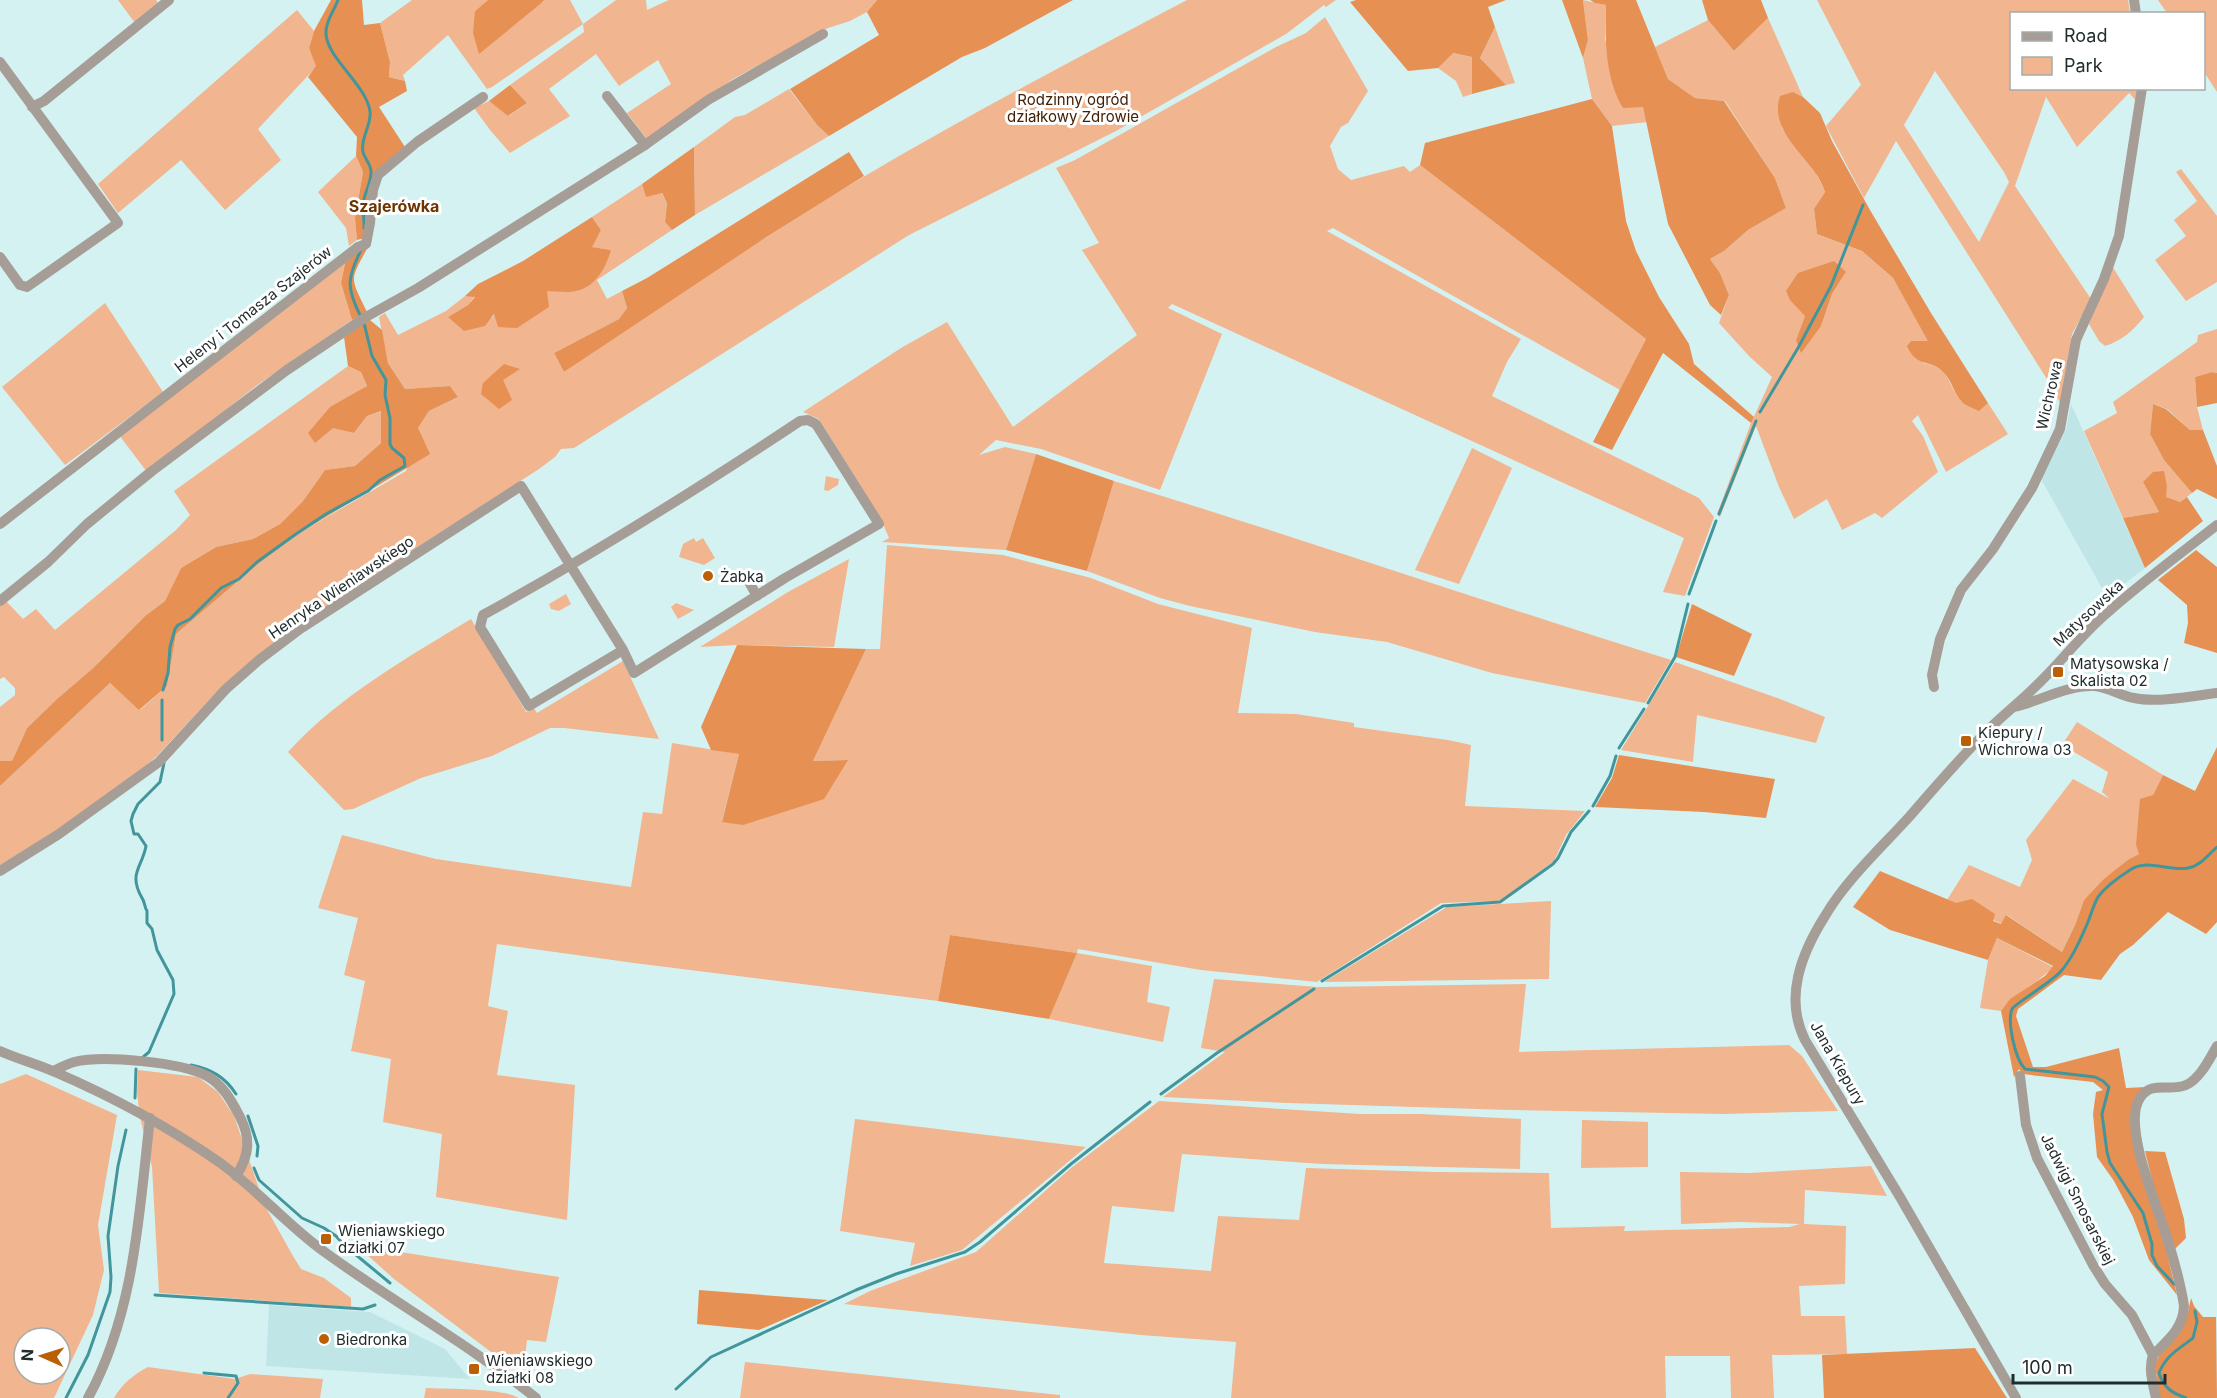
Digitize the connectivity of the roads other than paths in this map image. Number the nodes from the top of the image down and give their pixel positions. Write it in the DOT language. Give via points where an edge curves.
graph roads {
  1 [pos="169,0"];
  2 [pos="823,34"];
  3 [pos="0,62"];
  4 [pos="2142,90"];
  5 [pos="607,96"];
  6 [pos="483,98"];
  7 [pos="32,107"];
  8 [pos="645,144"];
  9 [pos="0,257"];
  10 [pos="0,524"];
  11 [pos="2217,525"];
  12 [pos="572,566"];
  13 [pos="749,582"];
  14 [pos="757,596"];
  15 [pos="0,601"];
  16 [pos="623,650"];
  17 [pos="1934,687"];
  18 [pos="2217,693"];
  19 [pos="2014,707"];
  20 [pos="1987,731"];
  21 [pos="0,871"];
  22 [pos="2217,1046"];
  23 [pos="0,1051"];
  24 [pos="53,1071"];
  25 [pos="2020,1076"];
  26 [pos="150,1118"];
  27 [pos="237,1176"];
  28 [pos="2153,1355"];
  29 [pos="88,1398"];
  30 [pos="536,1398"];
  31 [pos="2016,1398"];
  32 [pos="2156,1398"];
  1 -- 7 [label="street"];
  2 -- 8 [label="street" via="708,100"];
  3 -- 7 [label="street"];
  4 -- 17 [label="street, Wichrowa" via="2120,235 2076,340 2060,429 2032,488 1994,549 1961,590 1940,639 1932,675"];
  5 -- 8 [label="street"];
  6 -- 10 [label="street, Heleny i Tomasza Szajerów" via="417,142 378,175 366,244 357,247"];
  7 -- 9 [label="street" via="118,223 27,287 20,285"];
  8 -- 15 [label="street" via="418,288 366,316 225,415 87,524"];
  11 -- 19 [label="street, Matysowska" via="2105,614"];
  12 -- 14 [label="street, Henryka Wieniawskiego" via="800,421 808,420 819,428 879,524"];
  12 -- 16 [label="street, Henryka Wieniawskiego"];
  12 -- 16 [label="street, Henryka Wieniawskiego" via="483,615 480,627 517,688 529,706"];
  12 -- 21 [label="street, Henryka Wieniawskiego" via="521,486 300,629 226,689 159,762"];
  13 -- 14 [label="street"];
  14 -- 16 [label="street, Henryka Wieniawskiego" via="634,673"];
  18 -- 19 [label="street" via="2151,700 2095,686"];
  19 -- 20 [label="street, Matysowska"];
  20 -- 31 [label="street, Jana Kiepury" via="1834,902 1809,947 1799,975 1794,1009 1805,1040"];
  22 -- 28 [label="street" via="2192,1082 2146,1090 2135,1107 2135,1129 2144,1167 2184,1306 2177,1332"];
  23 -- 24 [label="street"];
  24 -- 26 [label="street"];
  24 -- 27 [label="street" via="80,1061 126,1061 189,1069 207,1077 230,1097 247,1132 249,1145"];
  25 -- 28 [label="street, Jadwigi Smosarskiej" via="2026,1125 2037,1158 2092,1265 2132,1315"];
  26 -- 27 [label="street"];
  26 -- 29 [label="street" via="130,1281 115,1336"];
  27 -- 30 [label="street" via="324,1252"];
  28 -- 32 [label="street, Jadwigi Smosarskiej" via="2150,1367"];
}
